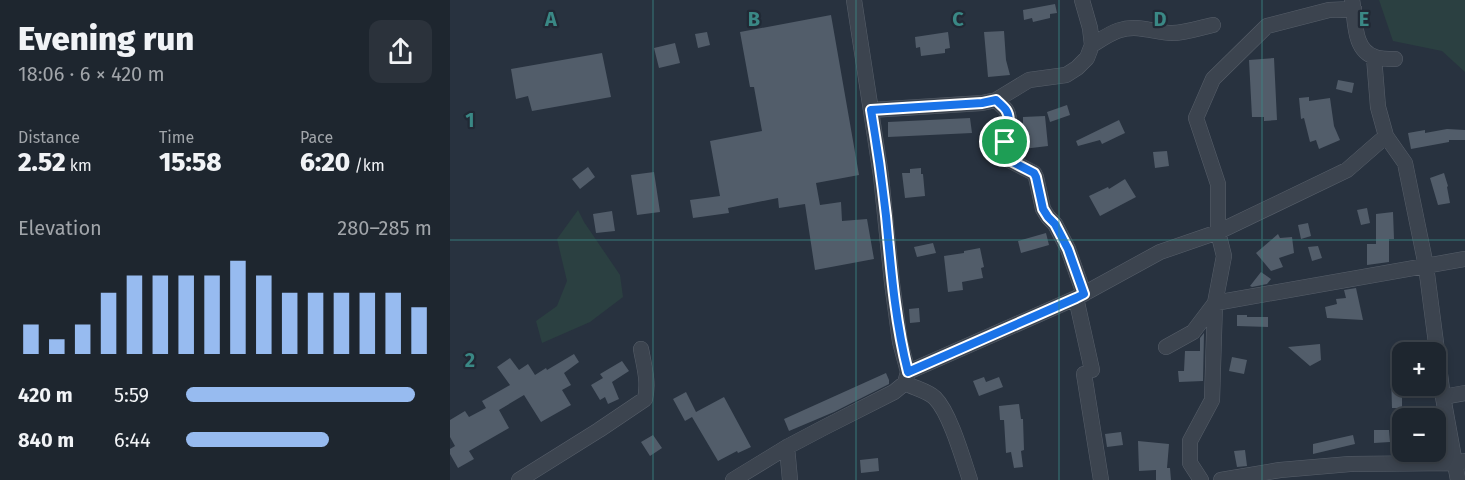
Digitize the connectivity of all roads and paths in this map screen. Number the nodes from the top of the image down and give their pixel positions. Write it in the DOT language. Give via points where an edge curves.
graph roads {
  1 [pos="854,0"];
  2 [pos="1082,0"];
  3 [pos="1353,5"];
  4 [pos="1213,24"];
  5 [pos="1092,45"];
  6 [pos="1374,57"];
  7 [pos="1395,59"];
  8 [pos="996,100"];
  9 [pos="871,110"];
  10 [pos="1386,136"];
  11 [pos="1218,232"];
  12 [pos="1465,259"];
  13 [pos="1426,266"];
  14 [pos="1080,296"];
  15 [pos="1215,303"];
  16 [pos="1166,347"];
  17 [pos="641,350"];
  18 [pos="906,378"];
  19 [pos="1465,393"];
  20 [pos="1443,397"];
  21 [pos="787,447"];
  22 [pos="1460,462"];
  23 [pos="519,480"];
  24 [pos="733,480"];
  25 [pos="790,480"];
  26 [pos="970,480"];
  27 [pos="1101,480"];
  28 [pos="1201,480"];
  29 [pos="1221,480"];
  30 [pos="1458,480"];
  1 -- 9 [label="street"];
  2 -- 5 [label="street"];
  3 -- 6 [label="street" via="1357,37 1364,50"];
  3 -- 11 [label="street" via="1267,26 1213,79 1196,118 1218,184"];
  4 -- 5 [label="street" via="1173,33 1133,28 1116,31"];
  5 -- 8 [label="street" via="1088,58 1066,75 1029,80"];
  6 -- 7 [label="street"];
  6 -- 10 [label="street" via="1378,107"];
  8 -- 9 [label="street"];
  8 -- 14 [label="street" via="1009,118 1005,158 1034,173 1043,209 1068,249"];
  9 -- 18 [label="street"];
  10 -- 11 [label="street" via="1347,170"];
  10 -- 13 [label="street" via="1406,163"];
  11 -- 14 [label="street" via="1160,252"];
  11 -- 15 [label="street" via="1224,256"];
  12 -- 13 [label="street"];
  13 -- 15 [label="street"];
  13 -- 20 [label="street"];
  14 -- 18 [label="street"];
  14 -- 27 [label="street"];
  15 -- 16 [label="street" via="1193,332"];
  15 -- 28 [label="street" via="1212,400 1190,441 1190,463"];
  17 -- 23 [label="street" via="645,399"];
  18 -- 21 [label="street" via="894,392"];
  18 -- 26 [label="street" via="934,397 942,409"];
  19 -- 20 [label="street"];
  20 -- 22 [label="street"];
  21 -- 24 [label="street"];
  21 -- 25 [label="street"];
  22 -- 29 [label="street" via="1350,464"];
  22 -- 30 [label="street"];
}
